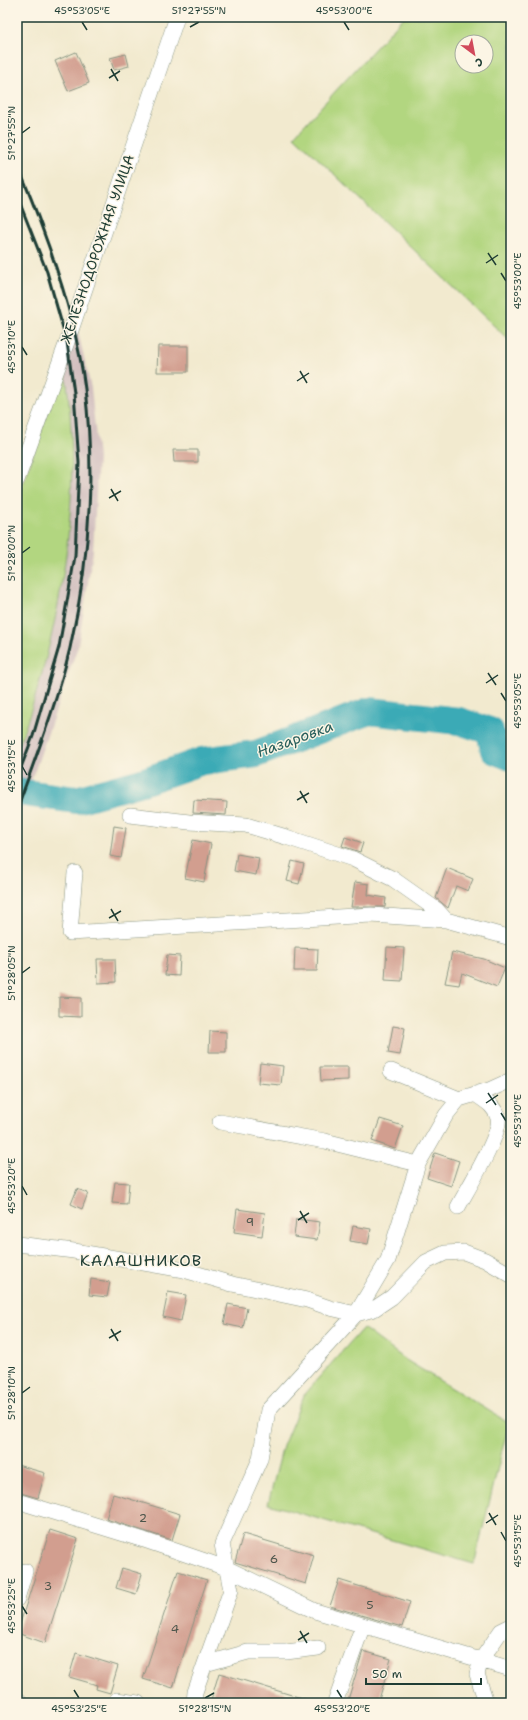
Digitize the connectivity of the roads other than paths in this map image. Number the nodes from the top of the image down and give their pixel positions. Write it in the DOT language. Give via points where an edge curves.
graph roads {
  1 [pos="174,19"];
  2 [pos="17,480"];
  3 [pos="130,815"];
  4 [pos="75,873"];
  5 [pos="446,920"];
  6 [pos="511,938"];
  7 [pos="391,1071"];
  8 [pos="511,1080"];
  9 [pos="475,1094"];
  10 [pos="459,1099"];
  11 [pos="220,1122"];
  12 [pos="418,1164"];
  13 [pos="458,1207"];
  14 [pos="17,1244"];
  15 [pos="511,1275"];
  16 [pos="356,1314"];
  17 [pos="17,1501"];
  18 [pos="226,1568"];
  19 [pos="25,1571"];
  20 [pos="17,1599"];
  21 [pos="363,1625"];
  22 [pos="511,1626"];
  23 [pos="318,1648"];
  24 [pos="481,1660"];
  25 [pos="205,1664"];
  26 [pos="511,1669"];
  27 [pos="17,1699"];
  28 [pos="116,1700"];
  29 [pos="488,1702"];
  30 [pos="21,1703"];
  31 [pos="138,1703"];
  32 [pos="194,1703"];
  33 [pos="335,1703"];
  1 -- 2 [label="street, ЖЕЛЕЗНОДОРОЖНАЯ УЛИЦА"];
  3 -- 5 [label="street" via="246,825 286,836 353,859 393,879 437,910"];
  4 -- 5 [label="street" via="70,933 371,915"];
  5 -- 6 [label="street"];
  7 -- 10 [label="street"];
  8 -- 9 [label="street"];
  9 -- 10 [label="street"];
  9 -- 13 [label="street" via="493,1107 498,1119 496,1134"];
  10 -- 12 [label="street" via="446,1115"];
  11 -- 12 [label="street" via="325,1141"];
  12 -- 16 [label="street" via="388,1260"];
  14 -- 16 [label="street" via="74,1250 184,1270"];
  15 -- 16 [label="street" via="485,1260 464,1252 445,1252 426,1262 392,1297 374,1309"];
  16 -- 18 [label="street" via="268,1410 260,1459 222,1544"];
  17 -- 18 [label="street"];
  18 -- 21 [label="street" via="315,1611"];
  18 -- 25 [label="street" via="231,1590"];
  19 -- 20 [label="street"];
  21 -- 24 [label="street"];
  21 -- 33 [label="street"];
  22 -- 24 [label="street" via="501,1631"];
  23 -- 25 [label="street" via="286,1652 248,1652"];
  24 -- 26 [label="street"];
  24 -- 29 [label="street" via="477,1674"];
  25 -- 32 [label="street" via="195,1692"];
  27 -- 30 [label="street"];
  28 -- 31 [label="street"];
}
